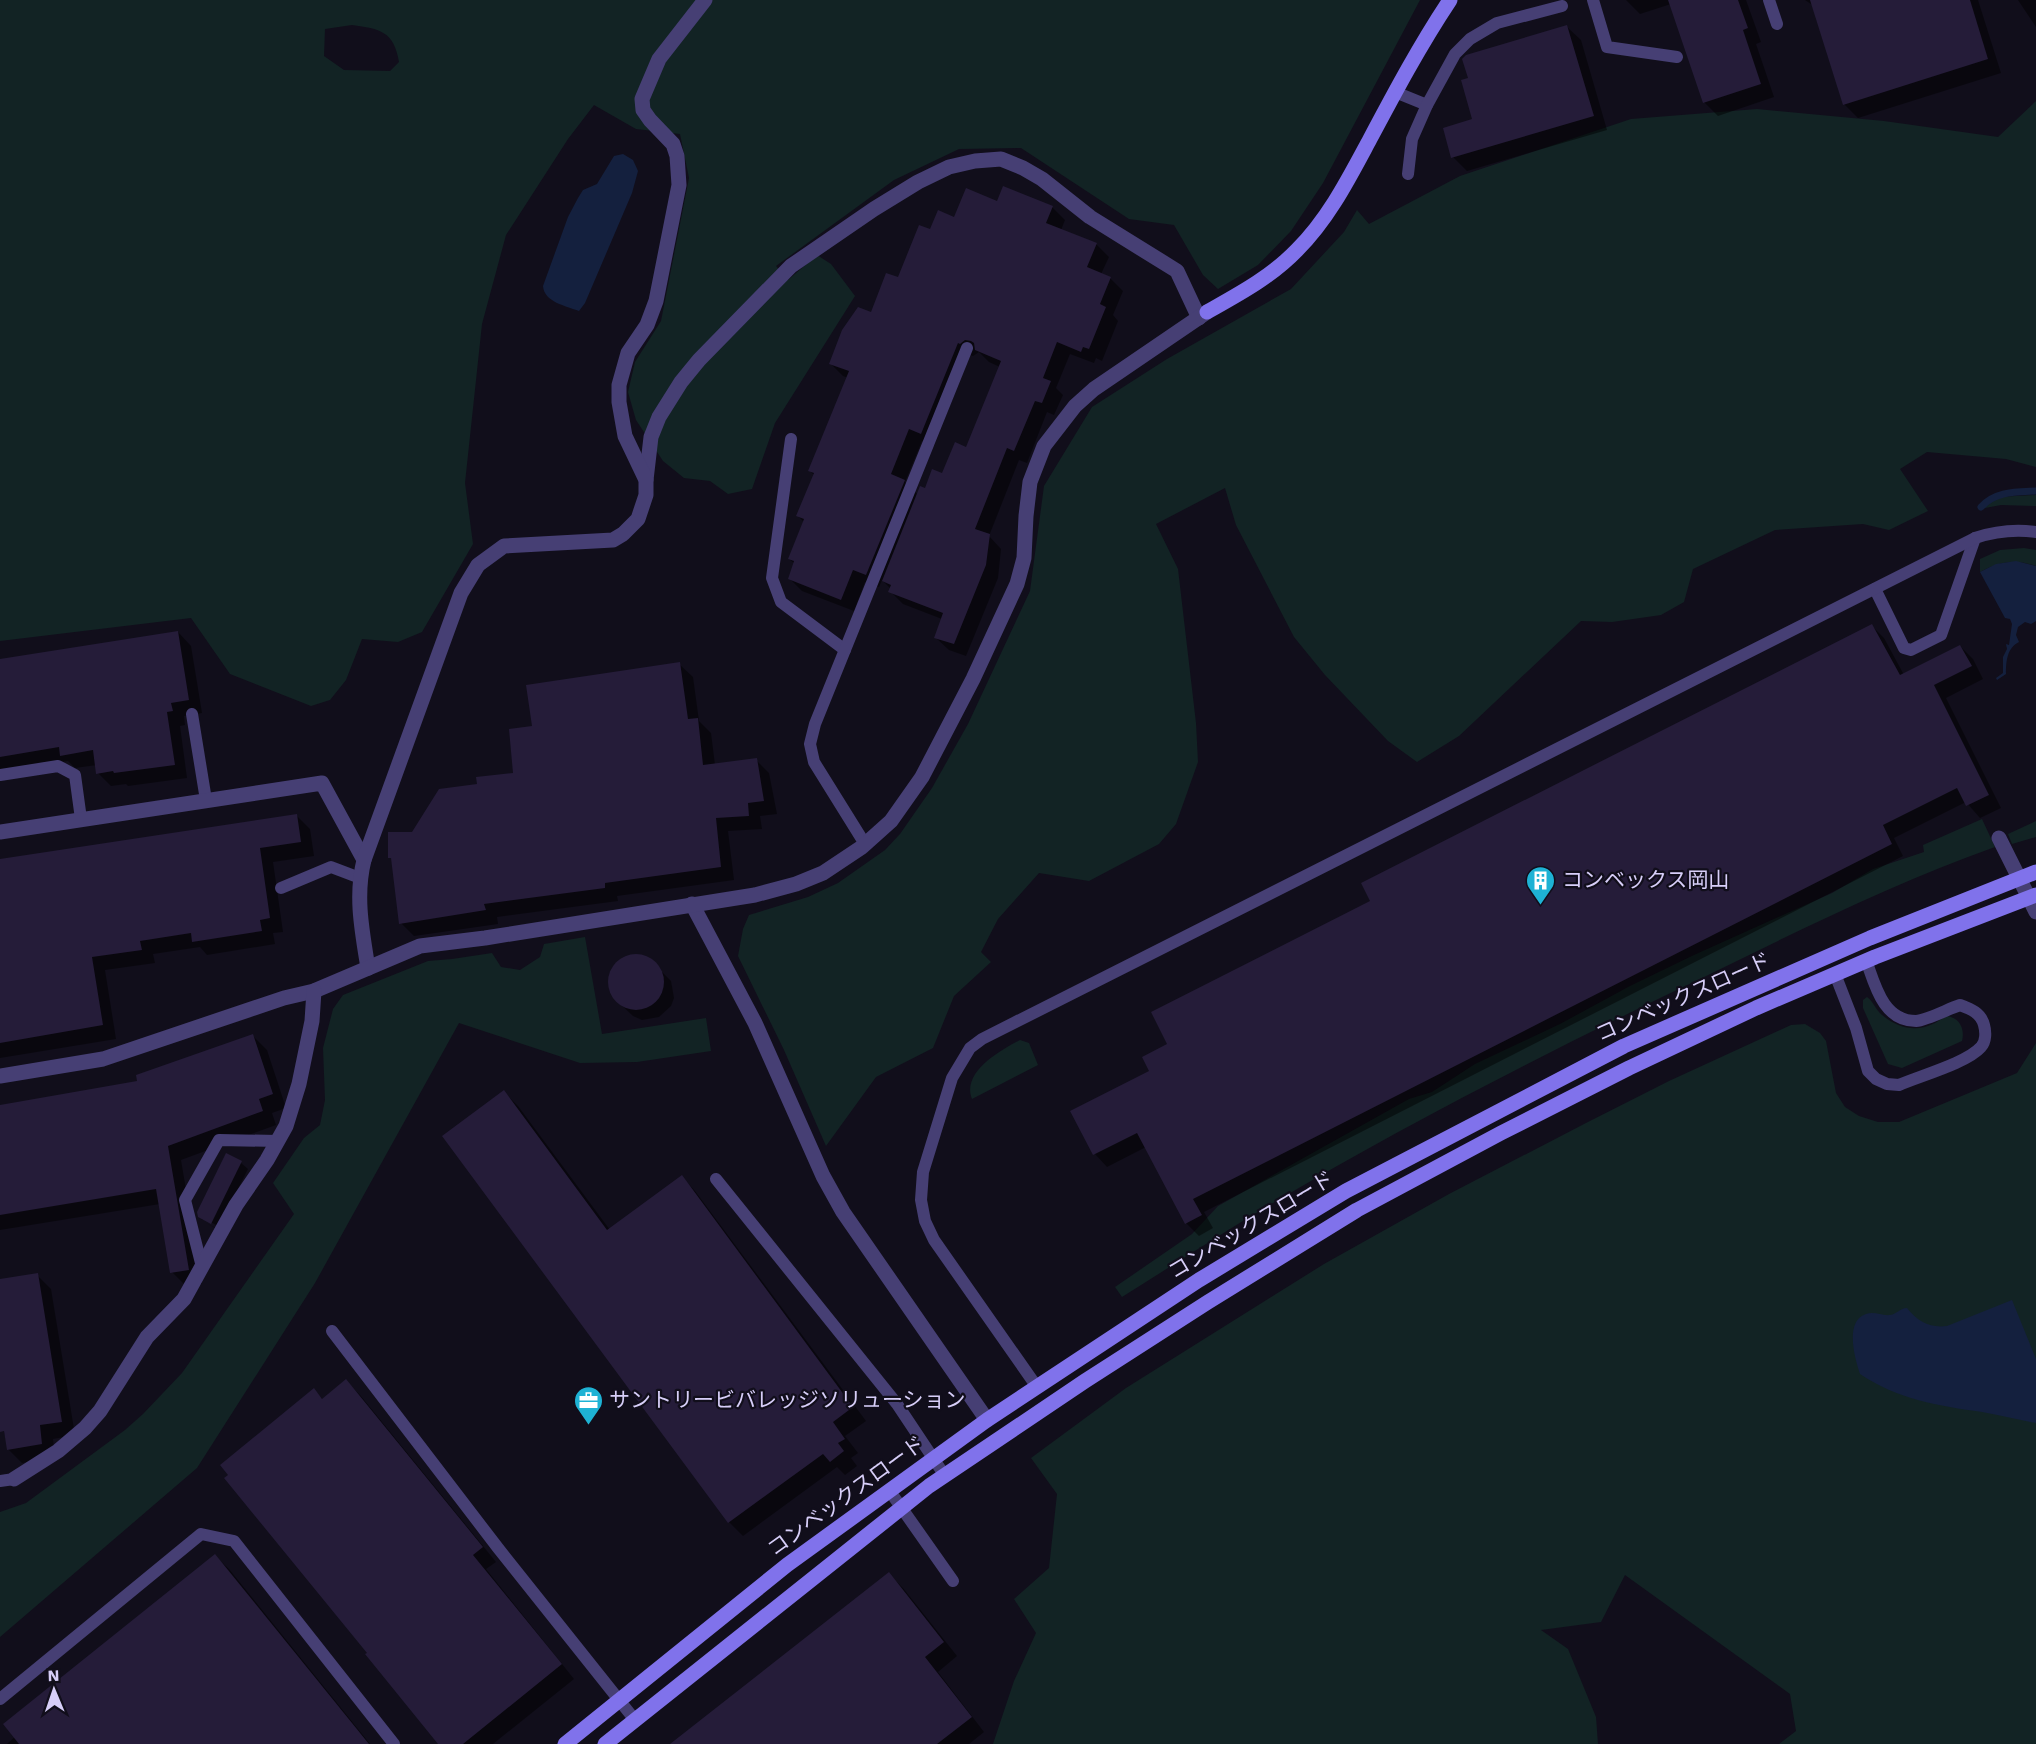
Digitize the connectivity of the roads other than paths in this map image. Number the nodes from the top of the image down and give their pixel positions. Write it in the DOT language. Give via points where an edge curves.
graph roads {
  1 [pos="705,0"];
  2 [pos="1450,0"];
  3 [pos="1593,0"];
  4 [pos="1769,0"];
  5 [pos="1562,6"];
  6 [pos="1777,24"];
  7 [pos="1677,57"];
  8 [pos="1395,92"];
  9 [pos="1427,105"];
  10 [pos="1408,174"];
  11 [pos="1203,315"];
  12 [pos="967,348"];
  13 [pos="791,439"];
  14 [pos="646,480"];
  15 [pos="2036,532"];
  16 [pos="1975,538"];
  17 [pos="1875,589"];
  18 [pos="844,650"];
  19 [pos="192,714"];
  20 [pos="0,775"];
  21 [pos="206,801"];
  22 [pos="81,819"];
  23 [pos="0,832"];
  24 [pos="1999,838"];
  25 [pos="865,844"];
  26 [pos="364,860"];
  27 [pos="2036,872"];
  28 [pos="360,878"];
  29 [pos="281,888"];
  30 [pos="2036,895"];
  31 [pos="692,904"];
  32 [pos="2036,912"];
  33 [pos="1866,960"];
  34 [pos="368,968"];
  35 [pos="1835,974"];
  36 [pos="314,991"];
  37 [pos="0,1076"];
  38 [pos="278,1141"];
  39 [pos="716,1179"];
  40 [pos="202,1267"];
  41 [pos="332,1331"];
  42 [pos="1037,1387"];
  43 [pos="987,1420"];
  44 [pos="933,1458"];
  45 [pos="945,1476"];
  46 [pos="7,1480"];
  47 [pos="889,1490"];
  48 [pos="902,1508"];
  49 [pos="953,1581"];
  50 [pos="0,1699"];
  51 [pos="619,1700"];
  52 [pos="635,1720"];
  53 [pos="394,1744"];
  54 [pos="565,1744"];
  55 [pos="605,1744"];
  1 -- 14 [label="street" via="659,59 642,99 643,110 673,144 679,185 656,301 628,353 619,384 625,436"];
  2 -- 8 [label="street"];
  3 -- 7 [label="lane" via="1607,47"];
  4 -- 6 [label="lane"];
  5 -- 9 [label="lane" via="1497,23 1470,39 1455,54"];
  8 -- 9 [label="lane"];
  8 -- 11 [label="street" via="1319,227 1270,275"];
  9 -- 10 [label="lane" via="1412,139"];
  11 -- 14 [label="street" via="1177,271 1090,217 1042,179 1000,159 949,167 874,208 791,266 699,360 658,417 651,437"];
  11 -- 25 [label="street" via="1094,389 1075,406 1044,446 1030,482 1024,558 1017,584 922,777 891,821"];
  12 -- 18 [label="lane"];
  13 -- 18 [label="lane" via="772,578 781,602"];
  14 -- 26 [label="street" via="646,495 638,519 613,540 504,546 478,565 461,593"];
  15 -- 16 [label="lane" via="1996,531"];
  16 -- 17 [label="lane"];
  16 -- 17 [label="lane" via="1941,635 1911,650 1904,648"];
  17 -- 42 [label="lane" via="970,1048 952,1077 923,1173 921,1200 925,1221 934,1240"];
  18 -- 25 [label="lane" via="814,724 810,744 814,762"];
  19 -- 21 [label="lane"];
  20 -- 22 [label="lane" via="58,766 75,775"];
  21 -- 22 [label="street"];
  21 -- 26 [label="street" via="322,783"];
  22 -- 23 [label="street"];
  24 -- 32 [label="street"];
  25 -- 31 [label="street" via="823,873 796,884 755,895"];
  26 -- 28 [label="street"];
  27 -- 42 [label="street, コンベックスロード" via="1754,988 1624,1046 1493,1112 1336,1197 1199,1280"];
  28 -- 29 [label="lane" via="331,867"];
  28 -- 34 [label="street" via="359,916"];
  30 -- 33 [label="street, コンベックスロード"];
  31 -- 34 [label="street" via="420,946"];
  31 -- 43 [label="street" via="755,1023 837,1203"];
  33 -- 35 [label="street, コンベックスロード"];
  33 -- 35 [label="lane" via="1881,1001 1897,1018 1917,1021 1960,1005 1974,1010 1983,1020 1983,1045 1972,1056 1899,1085 1876,1079 1868,1071"];
  34 -- 36 [label="street"];
  35 -- 45 [label="street, コンベックスロード" via="1629,1068 1357,1210 1208,1302"];
  36 -- 37 [label="street" via="102,1059"];
  36 -- 38 [label="street" via="299,1084"];
  38 -- 40 [label="street"];
  38 -- 40 [label="lane" via="219,1140 185,1200"];
  39 -- 44 [label="lane" via="897,1404"];
  40 -- 46 [label="street" via="184,1299 147,1337 85,1428 58,1451"];
  41 -- 51 [label="lane"];
  42 -- 43 [label="street, コンベックスロード"];
  43 -- 44 [label="street, コンベックスロード"];
  44 -- 45 [label="lane"];
  44 -- 47 [label="street, コンベックスロード"];
  45 -- 48 [label="street, コンベックスロード"];
  47 -- 48 [label="lane"];
  47 -- 51 [label="street, コンベックスロード" via="787,1565"];
  48 -- 49 [label="lane"];
  48 -- 52 [label="street, コンベックスロード"];
  50 -- 53 [label="lane" via="201,1534 234,1541"];
  51 -- 52 [label="lane"];
  51 -- 54 [label="street, コンベックスロード"];
  52 -- 55 [label="street, コンベックスロード"];
}
